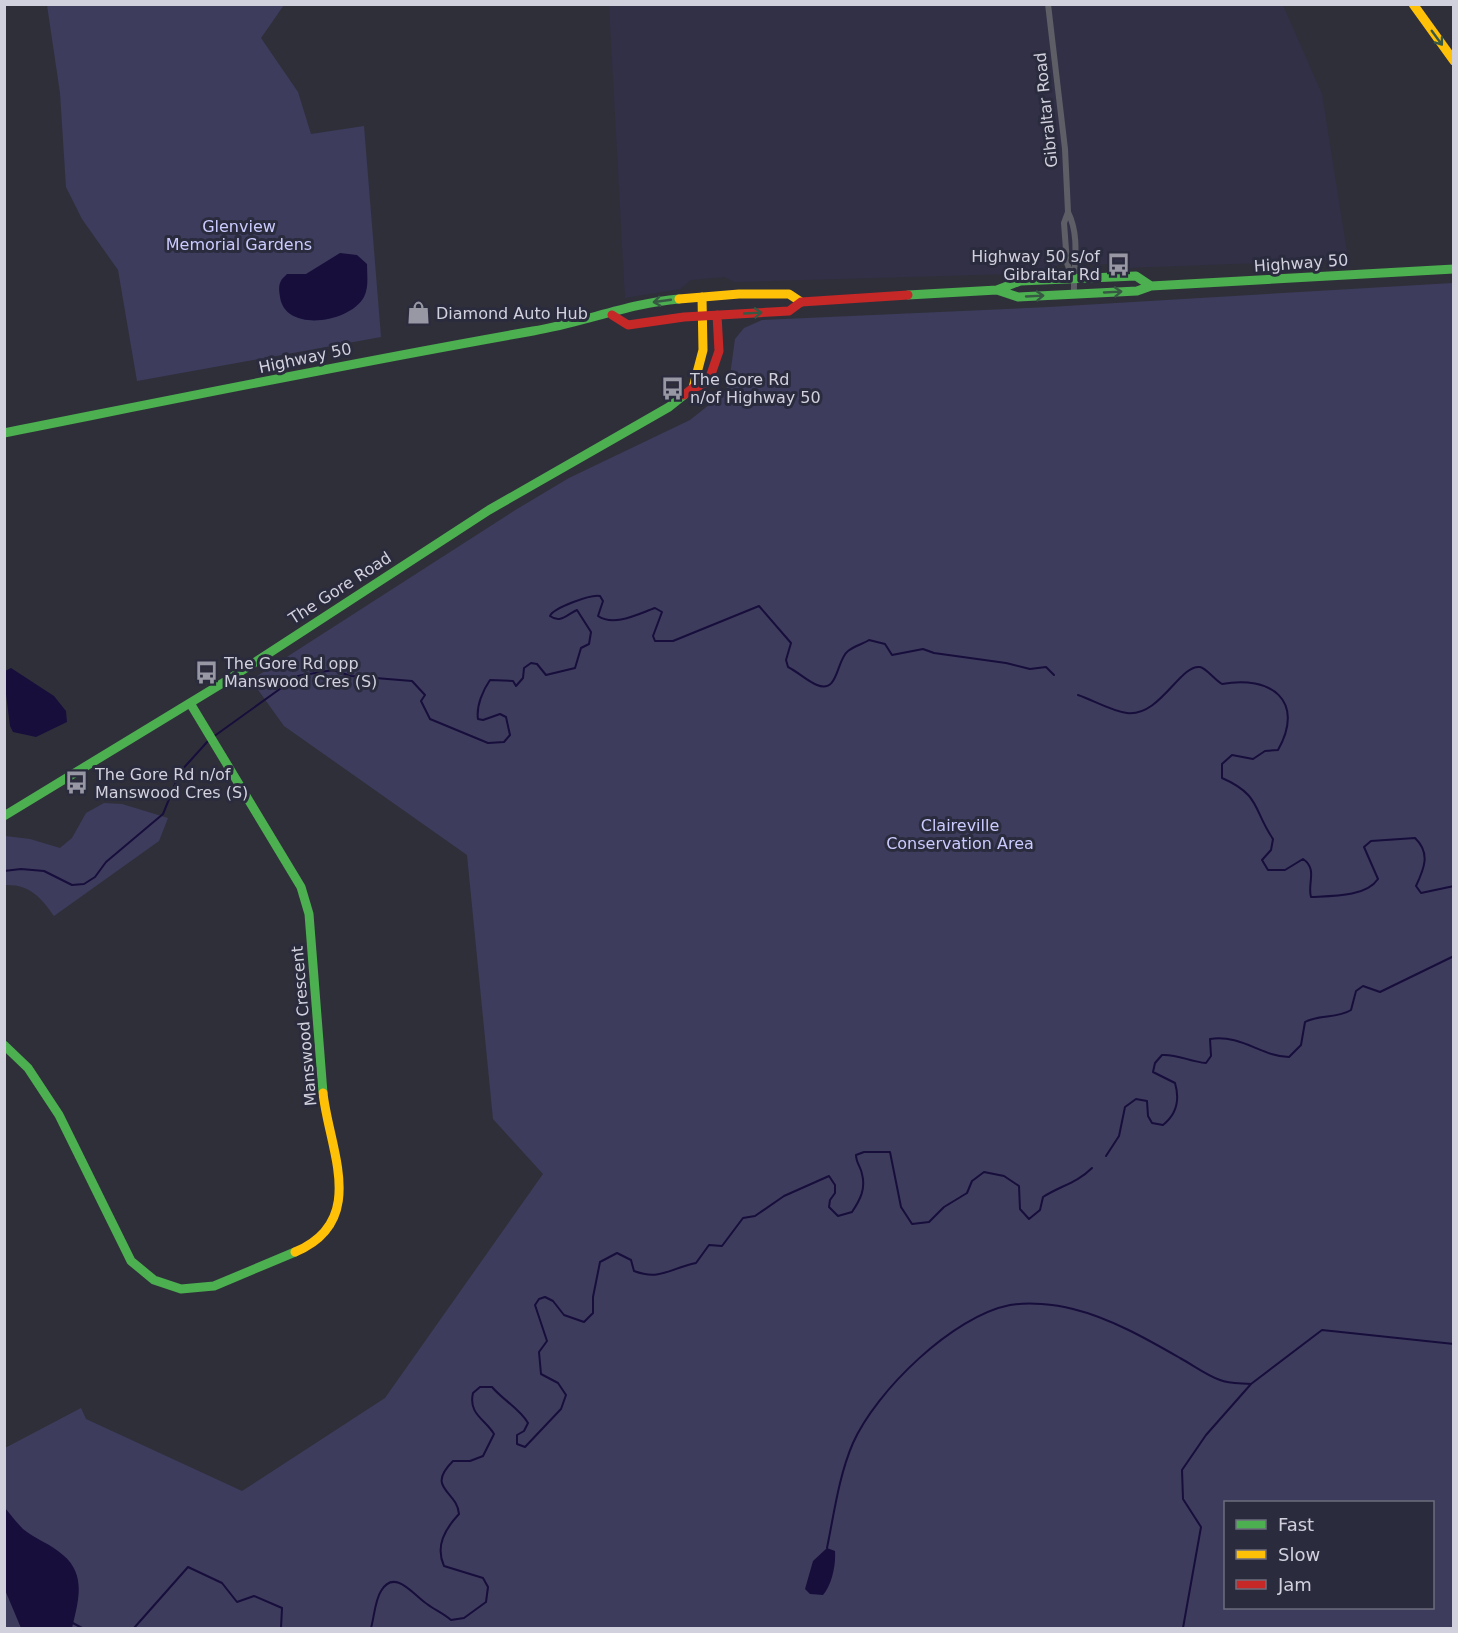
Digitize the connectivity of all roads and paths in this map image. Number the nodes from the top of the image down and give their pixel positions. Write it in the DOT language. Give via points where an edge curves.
graph roads {
  1 [pos="1048,4"];
  2 [pos="1413,4"];
  3 [pos="1454,61"];
  4 [pos="1454,269"];
  5 [pos="1073,279"];
  6 [pos="1151,286"];
  7 [pos="997,290"];
  8 [pos="1074,294"];
  9 [pos="702,297"];
  10 [pos="801,302"];
  11 [pos="612,315"];
  12 [pos="717,315"];
  13 [pos="703,316"];
  14 [pos="693,388"];
  15 [pos="4,433"];
  16 [pos="190,703"];
  17 [pos="4,816"];
  18 [pos="4,1045"];
  1 -- 5 [label="street, Gibraltar Road" via="1064,140 1067,263"];
  2 -- 3 [label="main road, one-way"];
  4 -- 6 [label="main road, Highway 50"];
  5 -- 6 [label="main road, Highway 50" via="1136,276"];
  5 -- 7 [label="main road, Highway 50" via="1020,281"];
  5 -- 8 [label="street, Gibraltar Road"];
  8 -- 6 [label="main road, Highway 50, one-way" via="1137,291"];
  7 -- 8 [label="main road, Highway 50, one-way" via="1018,297"];
  7 -- 10 [label="main road, Highway 50"];
  9 -- 10 [label="main road, Highway 50" via="789,294"];
  9 -- 11 [label="main road, Highway 50, one-way" via="626,307"];
  9 -- 13 [label="main road"];
  12 -- 10 [label="main road, Highway 50, one-way" via="789,311"];
  11 -- 13 [label="main road, Highway 50" via="628,325"];
  11 -- 15 [label="main road, Highway 50"];
  12 -- 13 [label="main road, Highway 50"];
  12 -- 14 [label="main road, The Gore Road" via="716,367 708,383"];
  13 -- 14 [label="main road" via="703,350"];
  14 -- 16 [label="main road, The Gore Road" via="669,407 489,510"];
  16 -- 17 [label="main road, The Gore Road"];
  16 -- 18 [label="main road, Manswood Crescent" via="301,887 309,914 323,1096 340,1168 335,1214 322,1235 307,1247 214,1286 181,1289 154,1280 131,1261 59,1115 28,1068"];
}
